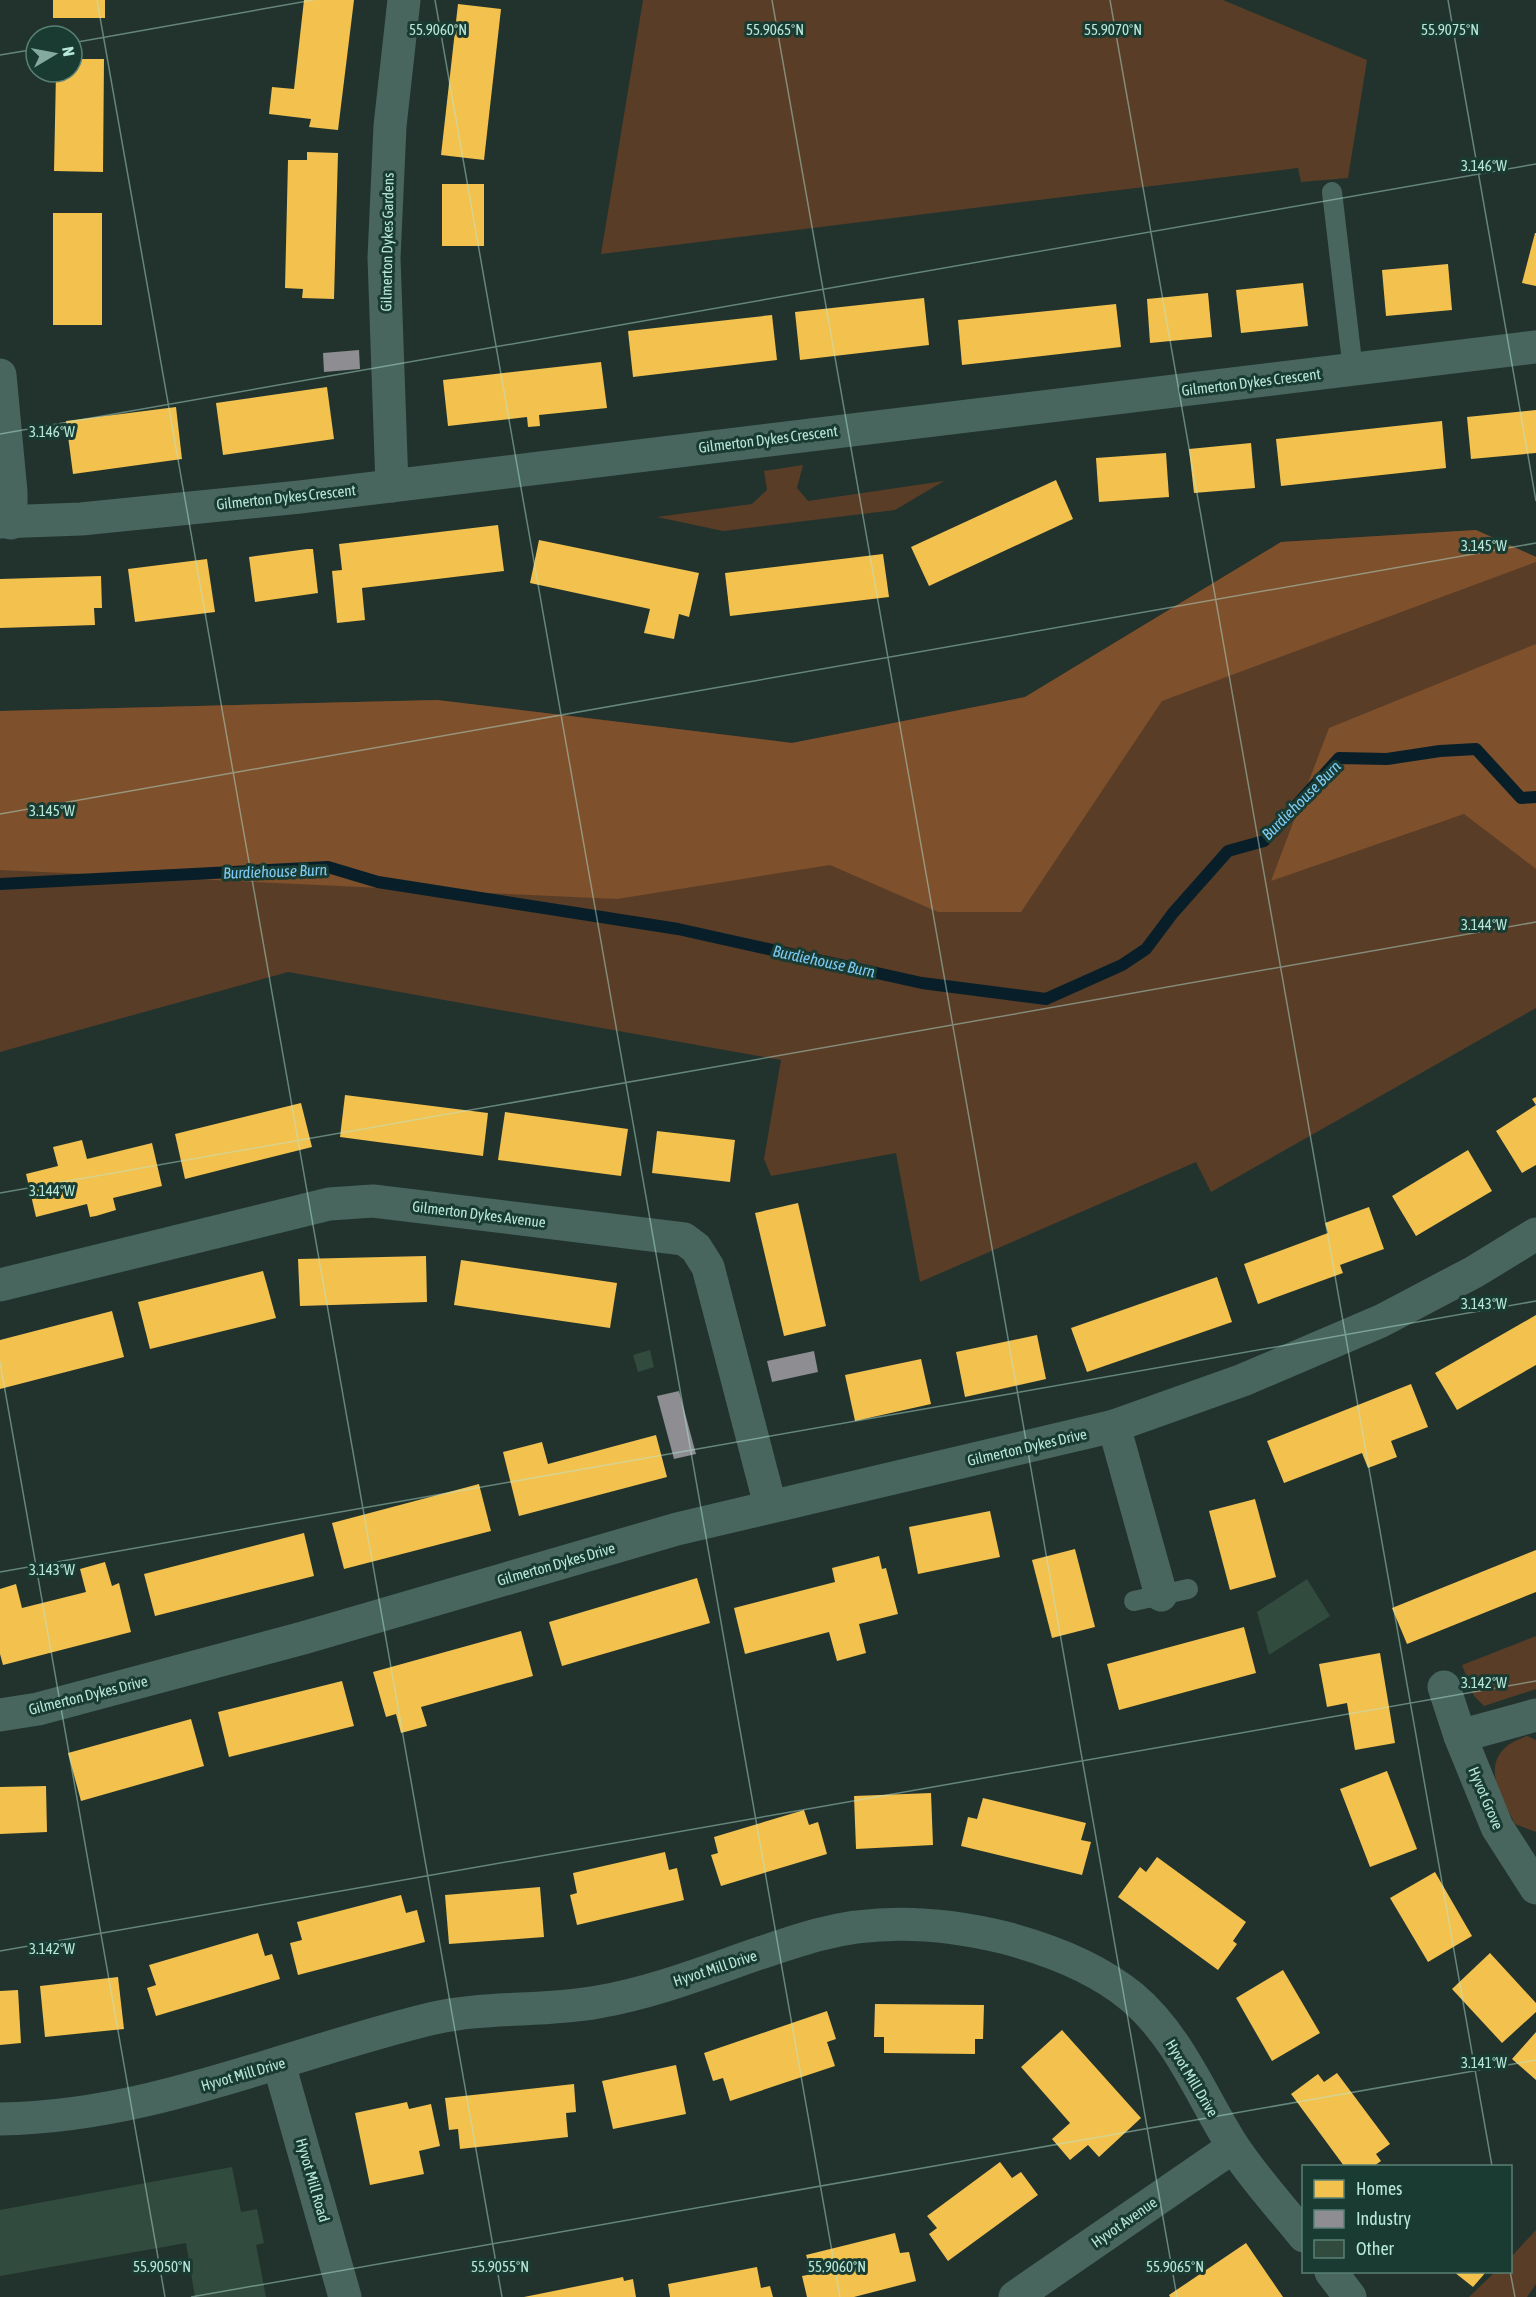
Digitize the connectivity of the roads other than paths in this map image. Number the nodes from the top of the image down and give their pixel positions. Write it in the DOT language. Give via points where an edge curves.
graph roads {
  1 [pos="404,0"];
  2 [pos="1332,192"];
  3 [pos="1536,347"];
  4 [pos="1353,370"];
  5 [pos="0,375"];
  6 [pos="392,486"];
  7 [pos="5,523"];
  8 [pos="1536,1234"];
  9 [pos="0,1285"];
  10 [pos="1114,1426"];
  11 [pos="770,1505"];
  12 [pos="1161,1595"];
  13 [pos="1444,1687"];
  14 [pos="0,1715"];
  15 [pos="1536,1715"];
  16 [pos="1460,1736"];
  17 [pos="1536,1888"];
  18 [pos="279,2064"];
  19 [pos="0,2119"];
  20 [pos="1233,2146"];
  21 [pos="1302,2233"];
  22 [pos="1332,2273"];
  23 [pos="345,2297"];
  24 [pos="1015,2297"];
  25 [pos="1350,2297"];
  1 -- 6 [label="street, Gilmerton Dykes Gardens" via="390,126 384,258"];
  2 -- 4 [label="lane"];
  3 -- 4 [label="street, Gilmerton Dykes Crescent"];
  4 -- 6 [label="street, Gilmerton Dykes Crescent"];
  5 -- 7 [label="street" via="11,492"];
  6 -- 7 [label="street, Gilmerton Dykes Crescent" via="81,519"];
  8 -- 10 [label="street, Gilmerton Dykes Drive" via="1381,1322 1243,1380"];
  9 -- 11 [label="street, Gilmerton Dykes Avenue" via="329,1204 351,1202 373,1201 684,1239 696,1248 708,1267"];
  10 -- 11 [label="street, Gilmerton Dykes Drive"];
  10 -- 12 [label="street"];
  11 -- 14 [label="street, Gilmerton Dykes Drive" via="292,1641 38,1709"];
  13 -- 16 [label="street, Hyvot Grove"];
  15 -- 16 [label="street"];
  16 -- 17 [label="street, Hyvot Grove" via="1497,1827"];
  18 -- 19 [label="street, Hyvot Mill Drive" via="156,2099 89,2113"];
  18 -- 20 [label="street, Hyvot Mill Drive" via="433,2018 598,2002 648,1990 820,1934 917,1924 972,1930 1044,1948 1080,1964 1130,1996 1158,2023 1177,2049"];
  18 -- 23 [label="street, Hyvot Mill Road"];
  20 -- 21 [label="street, Hyvot Mill Drive"];
  20 -- 24 [label="street, Hyvot Avenue"];
  22 -- 25 [label="street"];
}
